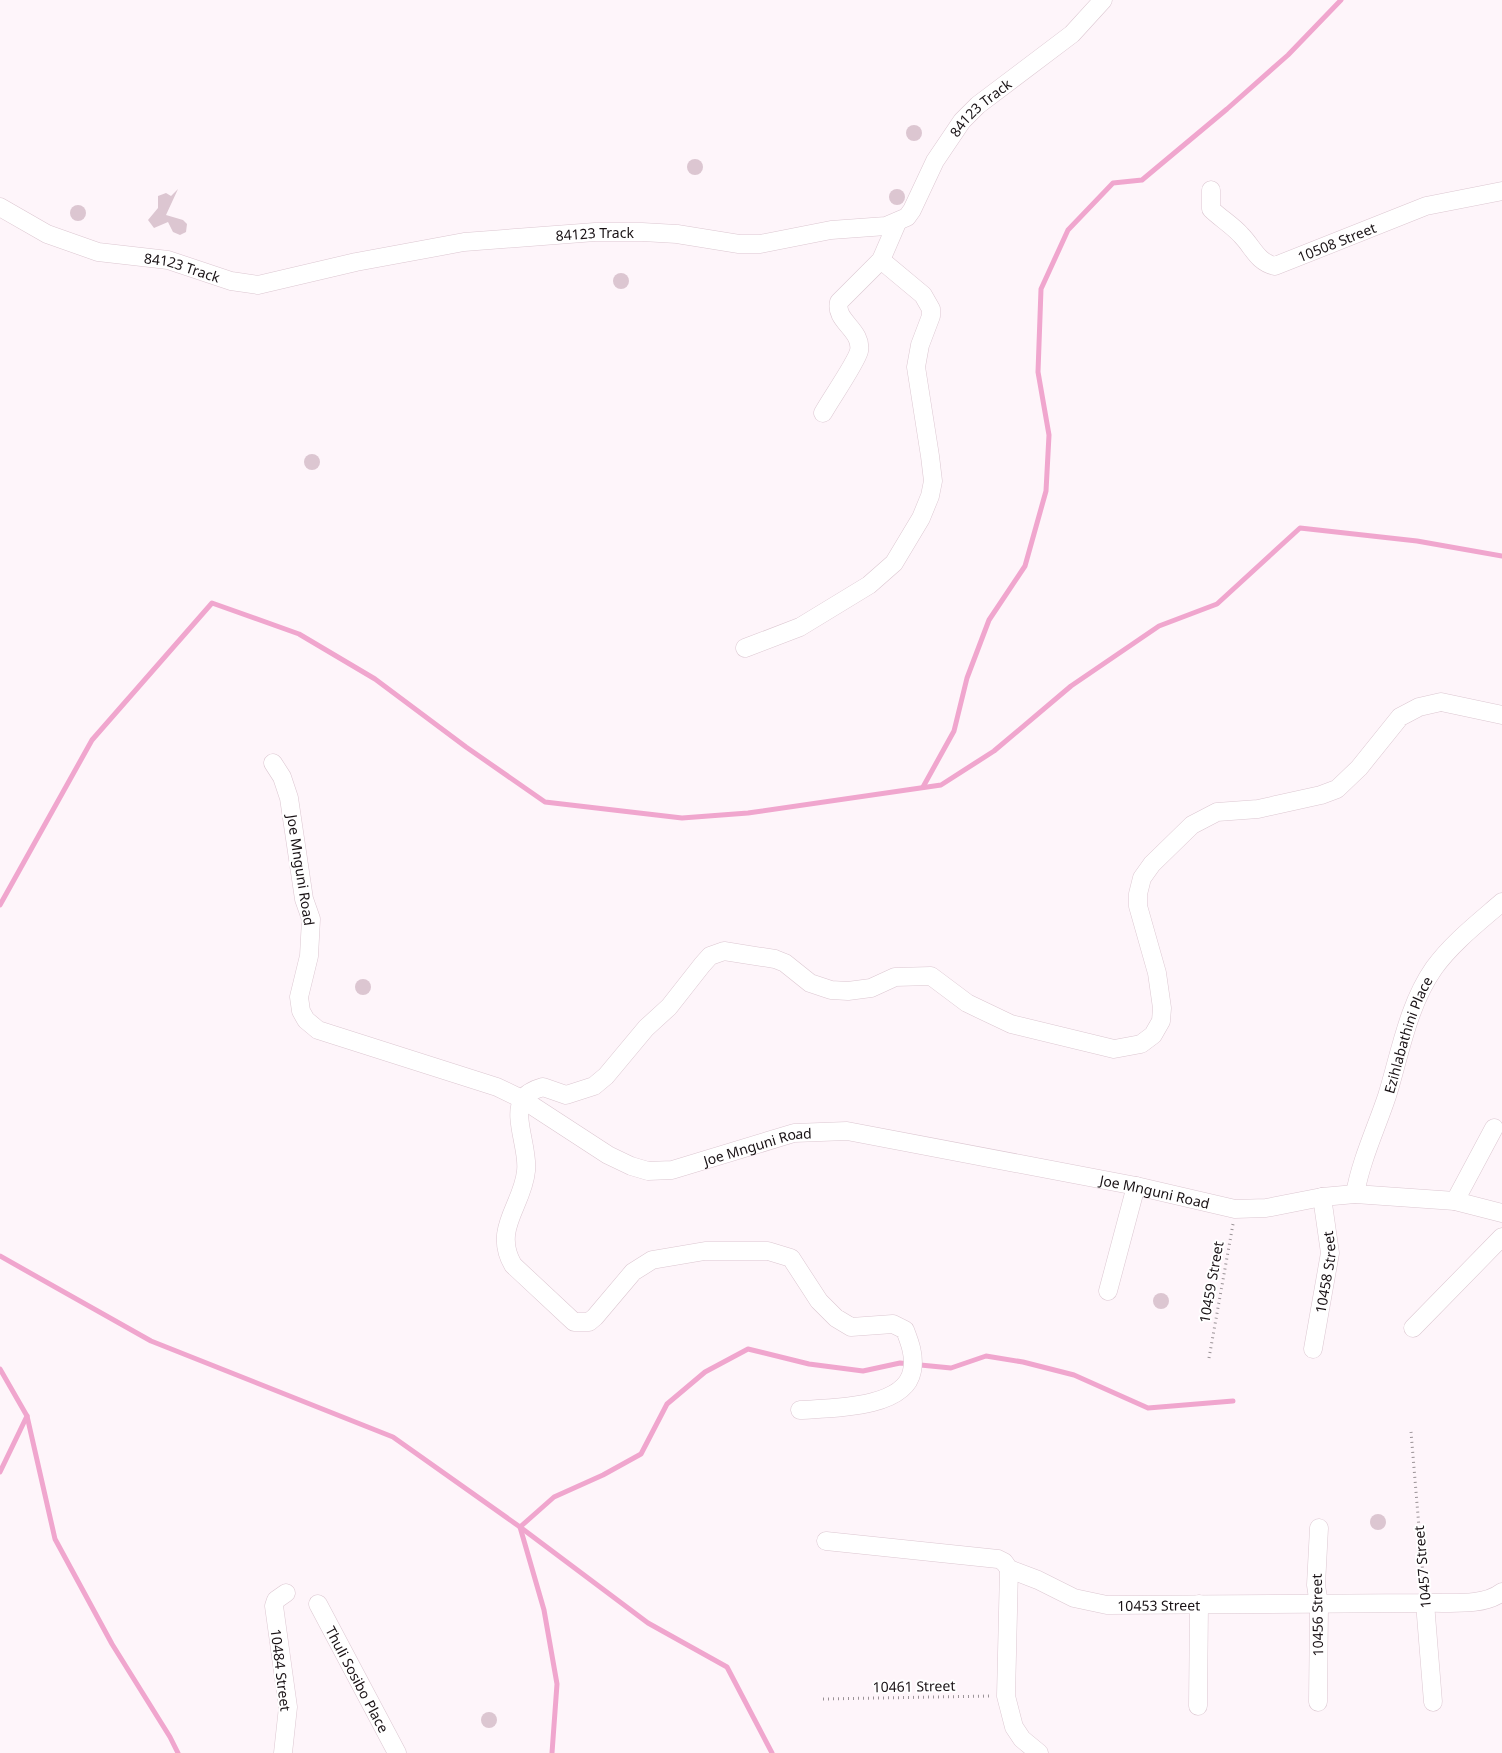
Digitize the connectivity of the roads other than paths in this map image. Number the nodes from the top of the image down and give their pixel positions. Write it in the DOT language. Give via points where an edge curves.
graph roads {
  1 [pos="1103,0"];
  2 [pos="1211,190"];
  3 [pos="1502,191"];
  4 [pos="0,208"];
  5 [pos="897,223"];
  6 [pos="881,260"];
  7 [pos="823,413"];
  8 [pos="745,648"];
  9 [pos="1502,715"];
  10 [pos="272,763"];
  11 [pos="1502,902"];
  12 [pos="522,1099"];
  13 [pos="1494,1128"];
  14 [pos="1136,1186"];
  15 [pos="1355,1194"];
  16 [pos="1322,1197"];
  17 [pos="1454,1201"];
  18 [pos="1502,1213"];
  19 [pos="1502,1238"];
  20 [pos="1108,1291"];
  21 [pos="1413,1328"];
  22 [pos="1313,1349"];
  23 [pos="800,1410"];
  24 [pos="1319,1528"];
  25 [pos="826,1541"];
  26 [pos="1009,1569"];
  27 [pos="1502,1592"];
  28 [pos="286,1593"];
  29 [pos="1425,1603"];
  30 [pos="318,1604"];
  31 [pos="1199,1604"];
  32 [pos="1319,1605"];
  33 [pos="1318,1702"];
  34 [pos="1433,1702"];
  35 [pos="1198,1706"];
  36 [pos="283,1753"];
  37 [pos="397,1753"];
  38 [pos="1038,1753"];
  1 -- 5 [label="street, 84123 Track" via="1072,34 962,120 935,161 912,210"];
  2 -- 3 [label="street, 10508 Street" via="1211,209 1242,236 1260,259 1276,266 1426,206"];
  4 -- 5 [label="street, 84123 Track" via="47,234 98,252 168,260 231,281 258,285 464,242 595,232 642,232 760,244 831,230"];
  5 -- 6 [label="street"];
  6 -- 7 [label="street" via="839,302 839,312 856,335 859,351"];
  6 -- 8 [label="street" via="923,295 931,309 916,367 933,482 930,496 894,563 869,585 800,626"];
  9 -- 12 [label="street" via="1441,702 1419,707 1400,717 1359,768 1337,789 1258,809 1217,812 1192,825 1152,864 1142,878 1138,894 1162,1008 1161,1021 1153,1035 1141,1044 1114,1049 1012,1024 967,1003 931,976 895,977 871,988 831,990 810,983 775,959 724,951 710,956 702,964 670,1006 594,1086 566,1095 543,1087"];
  10 -- 12 [label="street, Joe Mnguni Road" via="282,777 289,798 304,899 311,919 308,956 299,997 306,1020 318,1030 462,1074"];
  11 -- 15 [label="street, Ezihlabathini Place" via="1450,948 1418,996"];
  12 -- 14 [label="street, Joe Mnguni Road" via="608,1155 648,1171 672,1170 794,1133 830,1130"];
  12 -- 23 [label="street" via="519,1118 526,1150 526,1173 506,1228 507,1255 512,1265 574,1322 589,1322 633,1272 652,1260 705,1251 768,1251 791,1258 819,1301 851,1327 893,1324 905,1330 912,1349 912,1372 903,1390 867,1404"];
  13 -- 17 [label="street"];
  14 -- 16 [label="street, Joe Mnguni Road" via="1235,1209 1266,1208"];
  14 -- 20 [label="street"];
  15 -- 16 [label="street, Joe Mnguni Road"];
  15 -- 17 [label="street, Joe Mnguni Road"];
  16 -- 22 [label="street, 10458 Street" via="1330,1253"];
  17 -- 18 [label="street, Joe Mnguni Road"];
  19 -- 21 [label="street"];
  24 -- 32 [label="street, 10456 Street" via="1316,1585"];
  25 -- 26 [label="street, 10453 Street" via="998,1559"];
  26 -- 31 [label="street, 10453 Street" via="1089,1603"];
  26 -- 38 [label="street" via="1006,1696 1014,1727 1022,1740"];
  27 -- 29 [label="street, 10453 Street" via="1478,1601"];
  28 -- 36 [label="street, 10484 Street" via="276,1600 274,1606 288,1707"];
  29 -- 32 [label="street, 10453 Street"];
  29 -- 34 [label="street, 10457 Street"];
  30 -- 37 [label="street, Thuli Sosibo Place"];
  31 -- 32 [label="street, 10453 Street"];
  31 -- 35 [label="street"];
  32 -- 33 [label="street, 10456 Street"];
}
